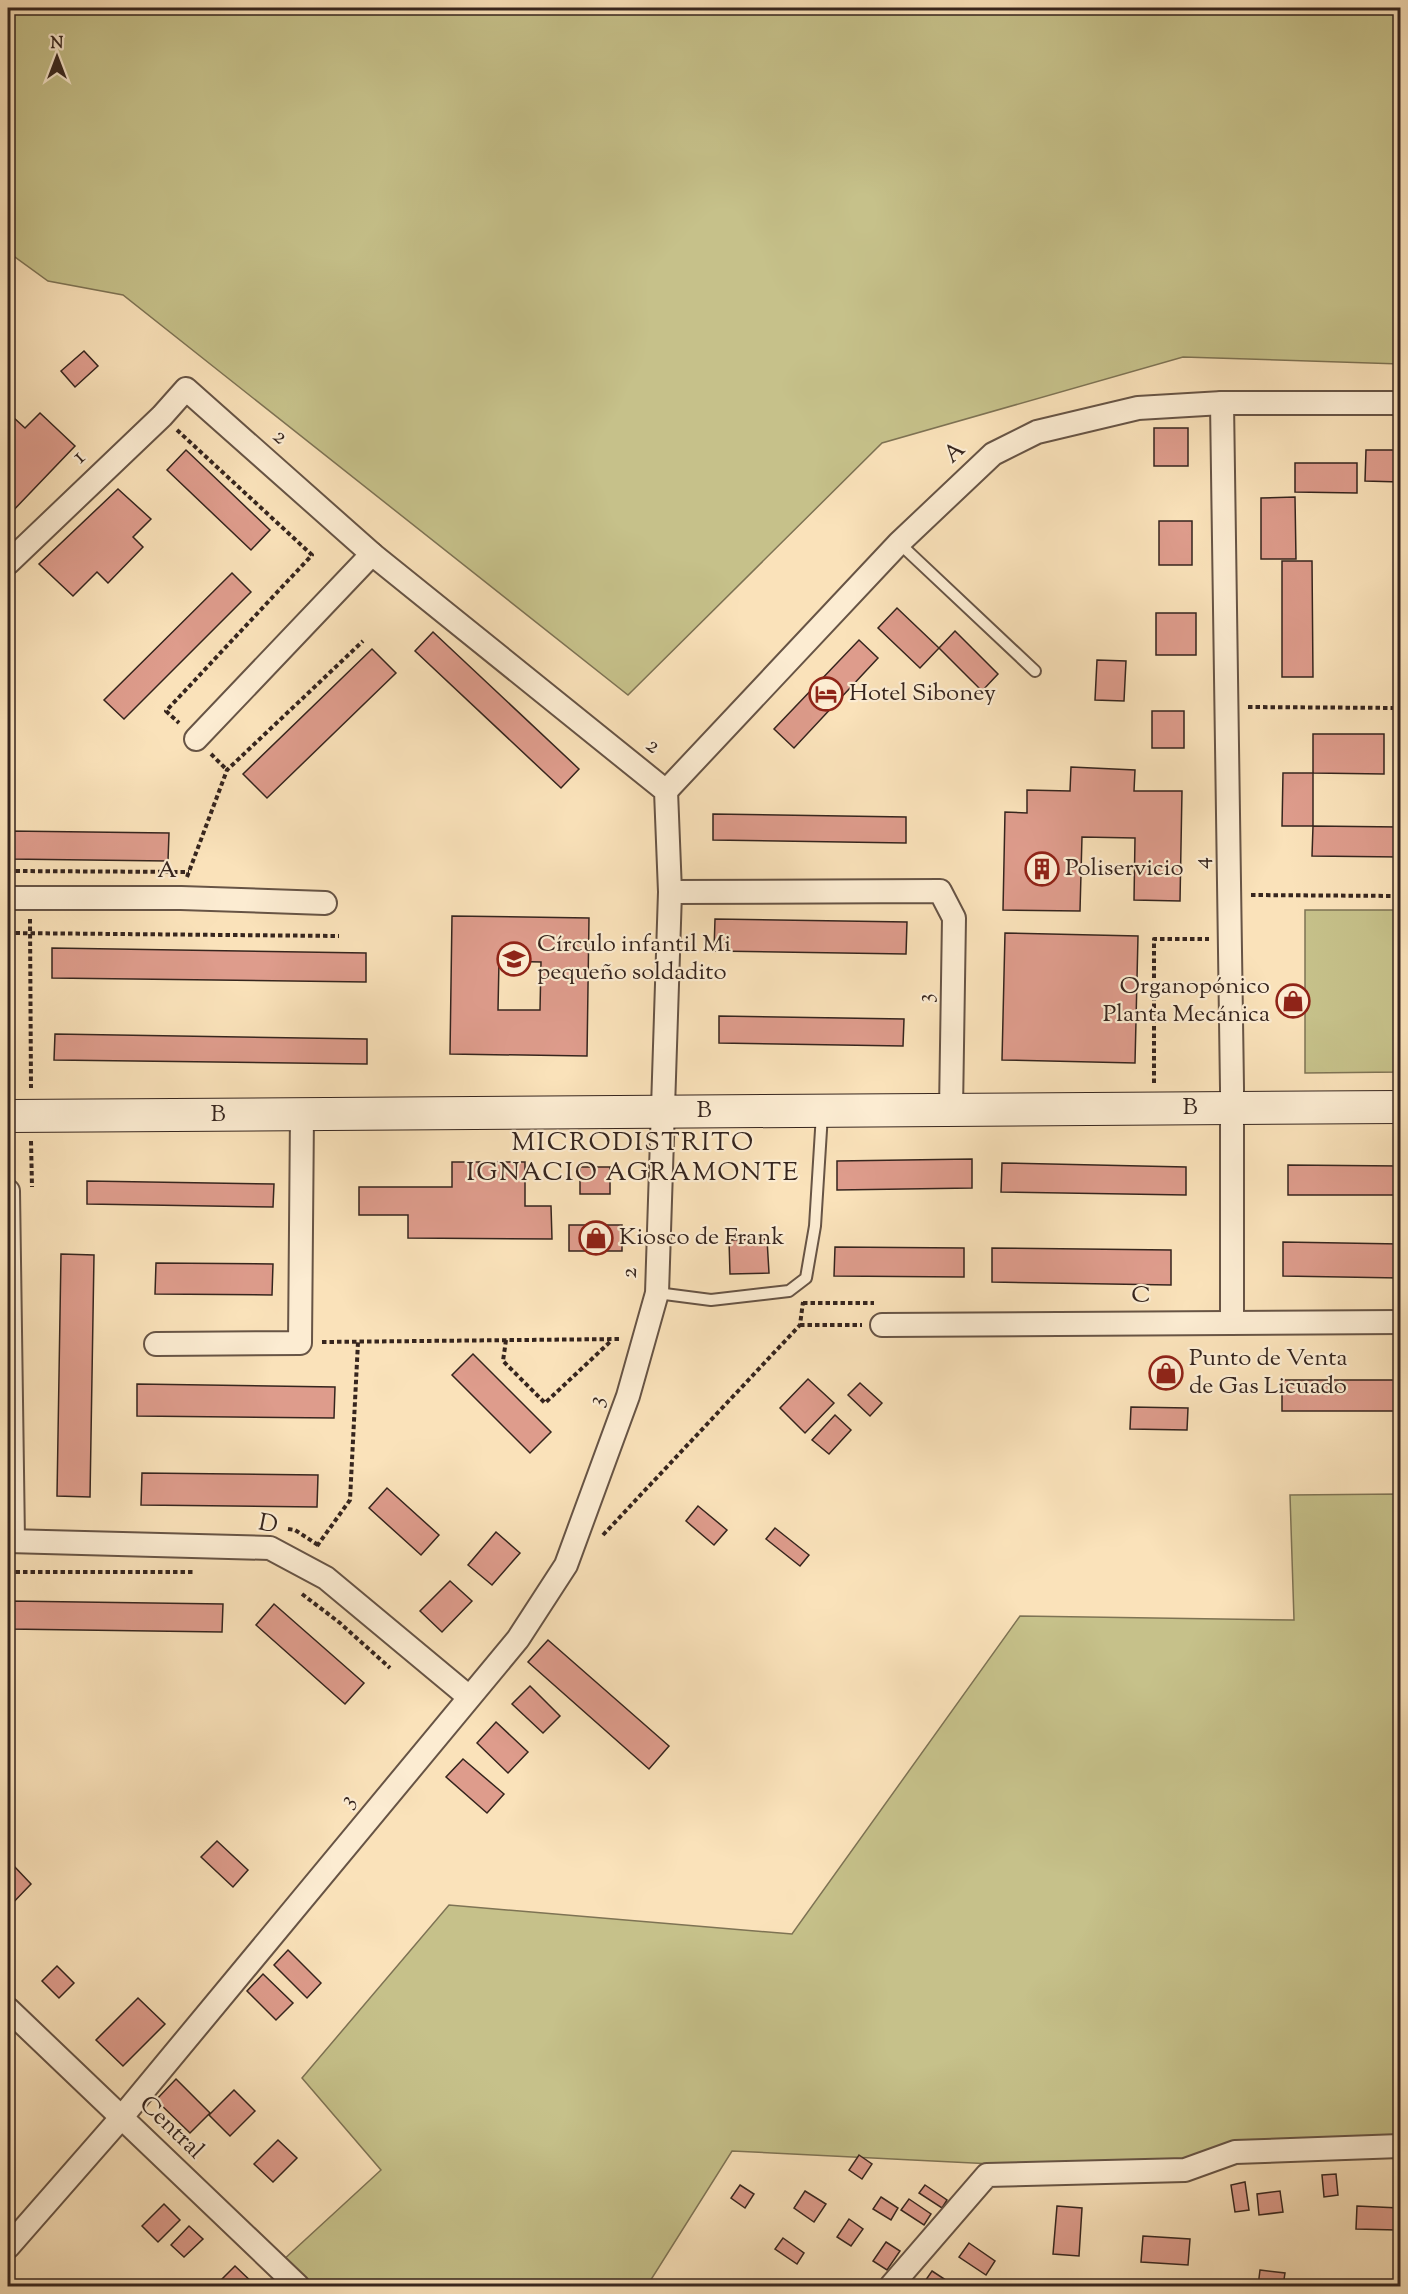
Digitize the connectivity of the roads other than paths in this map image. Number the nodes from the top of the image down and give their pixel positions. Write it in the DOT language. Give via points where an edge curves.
graph roads {
  1 [pos="186,389"];
  2 [pos="1222,403"];
  3 [pos="1401,403"];
  4 [pos="899,543"];
  5 [pos="372,554"];
  6 [pos="8,563"];
  7 [pos="1035,671"];
  8 [pos="196,739"];
  9 [pos="666,790"];
  10 [pos="670,892"];
  11 [pos="8,898"];
  12 [pos="325,903"];
  13 [pos="1401,1107"];
  14 [pos="1232,1108"];
  15 [pos="951,1110"];
  16 [pos="823,1111"];
  17 [pos="664,1112"];
  18 [pos="302,1114"];
  19 [pos="8,1116"];
  20 [pos="8,1191"];
  21 [pos="657,1293"];
  22 [pos="1232,1322"];
  23 [pos="1401,1322"];
  24 [pos="882,1325"];
  25 [pos="645,1339"];
  26 [pos="156,1344"];
  27 [pos="10,1541"];
  28 [pos="469,1697"];
  29 [pos="8,2009"];
  30 [pos="121,2118"];
  31 [pos="1401,2146"];
  32 [pos="8,2247"];
  33 [pos="298,2286"];
  34 [pos="891,2286"];
  1 -- 5 [label="street, 2"];
  1 -- 6 [label="street, 1"];
  2 -- 3 [label="street, A"];
  2 -- 4 [label="street, A" via="1138,408 1037,432 993,454"];
  2 -- 14 [label="street, 4"];
  4 -- 7 [label="lane"];
  4 -- 9 [label="street, A"];
  5 -- 8 [label="street"];
  5 -- 9 [label="street, 2"];
  9 -- 10 [label="street, 2"];
  10 -- 15 [label="street, 3" via="940,891 954,918"];
  10 -- 17 [label="street, 2"];
  11 -- 12 [label="street, A"];
  13 -- 14 [label="street, B"];
  14 -- 15 [label="street, B"];
  14 -- 22 [label="street, 4"];
  15 -- 16 [label="street, B"];
  16 -- 17 [label="street, B"];
  16 -- 21 [label="lane" via="815,1226 806,1278 789,1291 711,1300"];
  17 -- 18 [label="street, B"];
  17 -- 21 [label="street, 2"];
  18 -- 19 [label="street, B"];
  18 -- 26 [label="street" via="300,1343"];
  20 -- 27 [label="street"];
  21 -- 25 [label="street, 2"];
  22 -- 23 [label="street, C"];
  22 -- 24 [label="street, C"];
  25 -- 28 [label="street, 3" via="566,1565 518,1639"];
  27 -- 28 [label="street, D" via="270,1548 326,1578"];
  28 -- 30 [label="street, 3"];
  29 -- 30 [label="street, Central"];
  30 -- 32 [label="street, 3"];
  30 -- 33 [label="street, Central"];
  31 -- 34 [label="street" via="1235,2152 1185,2170 987,2175"];
}
